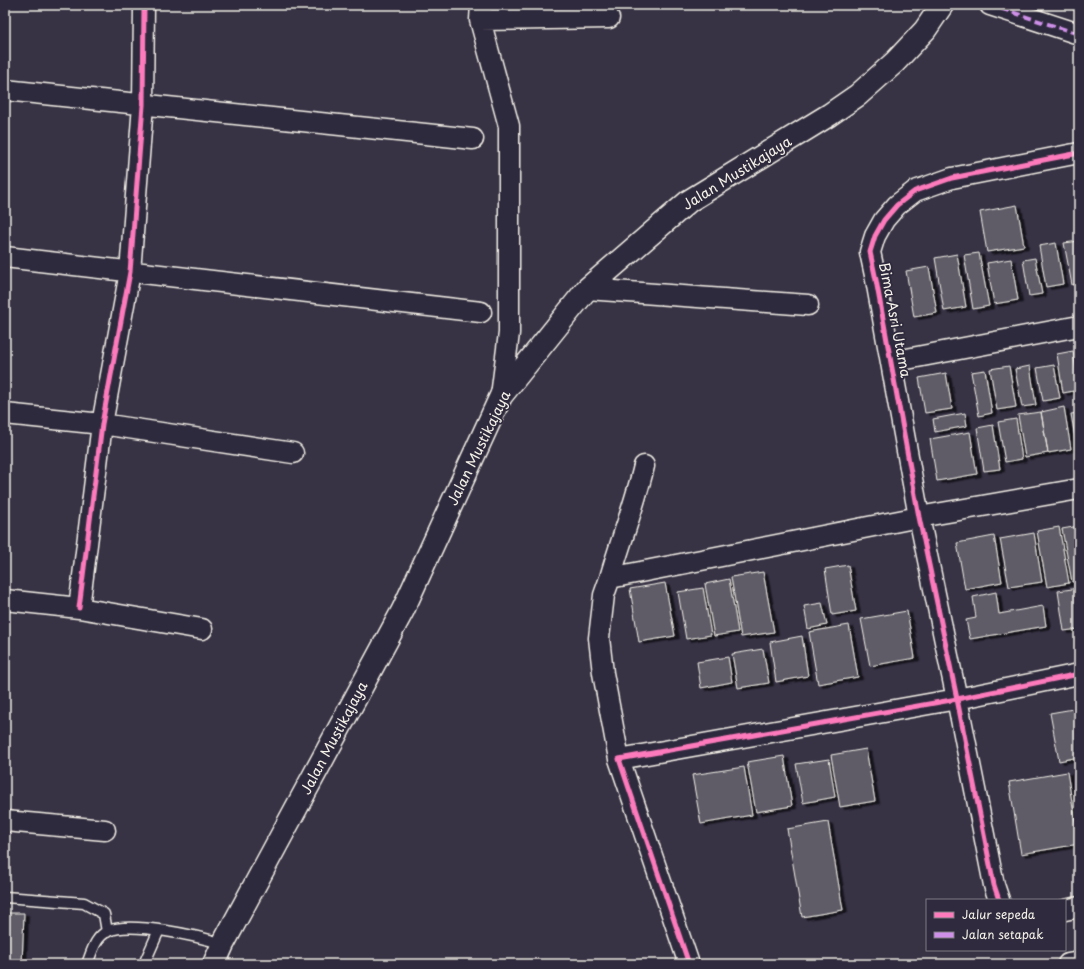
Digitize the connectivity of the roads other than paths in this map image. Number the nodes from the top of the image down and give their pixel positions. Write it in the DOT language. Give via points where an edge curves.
graph roads {
  1 [pos="144,5"];
  2 [pos="942,5"];
  3 [pos="990,5"];
  4 [pos="480,12"];
  5 [pos="609,18"];
  6 [pos="1079,34"];
  7 [pos="5,90"];
  8 [pos="143,105"];
  9 [pos="473,139"];
  10 [pos="1079,154"];
  11 [pos="5,257"];
  12 [pos="130,272"];
  13 [pos="587,289"];
  14 [pos="808,306"];
  15 [pos="481,312"];
  16 [pos="1079,326"];
  17 [pos="891,362"];
  18 [pos="501,396"];
  19 [pos="5,414"];
  20 [pos="102,424"];
  21 [pos="293,453"];
  22 [pos="644,466"];
  23 [pos="1079,489"];
  24 [pos="919,517"];
  25 [pos="610,578"];
  26 [pos="5,600"];
  27 [pos="79,608"];
  28 [pos="202,629"];
  29 [pos="1079,674"];
  30 [pos="957,699"];
  31 [pos="619,759"];
  32 [pos="5,821"];
  33 [pos="105,830"];
  34 [pos="5,897"];
  35 [pos="999,899"];
  36 [pos="1079,907"];
  37 [pos="1066,910"];
  38 [pos="159,930"];
  39 [pos="107,932"];
  40 [pos="223,944"];
  41 [pos="1079,962"];
  42 [pos="87,964"];
  43 [pos="144,964"];
  44 [pos="214,964"];
  45 [pos="689,964"];
  46 [pos="1068,964"];
  1 -- 8 [label="street"];
  2 -- 13 [label="main road, Jalan Mustikajaya" via="925,30 895,62 858,95 689,201"];
  3 -- 6 [label="street"];
  4 -- 5 [label="street"];
  4 -- 18 [label="street" via="509,126 509,333"];
  7 -- 8 [label="street"];
  8 -- 9 [label="street"];
  8 -- 12 [label="street"];
  10 -- 17 [label="street, Bima Asri Utama" via="952,178 915,191 884,220 870,252"];
  11 -- 12 [label="street"];
  12 -- 15 [label="street"];
  12 -- 20 [label="street"];
  13 -- 14 [label="street"];
  13 -- 18 [label="main road, Jalan Mustikajaya"];
  16 -- 17 [label="street"];
  17 -- 24 [label="street, Bima Asri Utama"];
  18 -- 40 [label="main road, Jalan Mustikajaya" via="402,610"];
  19 -- 20 [label="street"];
  20 -- 21 [label="street"];
  20 -- 27 [label="street"];
  22 -- 25 [label="street" via="637,497"];
  23 -- 24 [label="street"];
  24 -- 25 [label="street"];
  24 -- 30 [label="street, Bima Asri Utama"];
  25 -- 31 [label="street" via="604,595 599,638"];
  26 -- 27 [label="street"];
  27 -- 28 [label="street"];
  29 -- 30 [label="street"];
  30 -- 31 [label="street"];
  30 -- 35 [label="street, Bima Asri Utama"];
  31 -- 45 [label="street"];
  32 -- 33 [label="street"];
  34 -- 39 [label="lane" via="84,903 104,914"];
  36 -- 37 [label="street"];
  38 -- 39 [label="lane" via="121,928"];
  38 -- 40 [label="lane"];
  38 -- 43 [label="lane"];
  39 -- 42 [label="lane" via="95,942"];
  40 -- 44 [label="main road, Jalan Mustikajaya"];
  41 -- 46 [label="street"];
}
